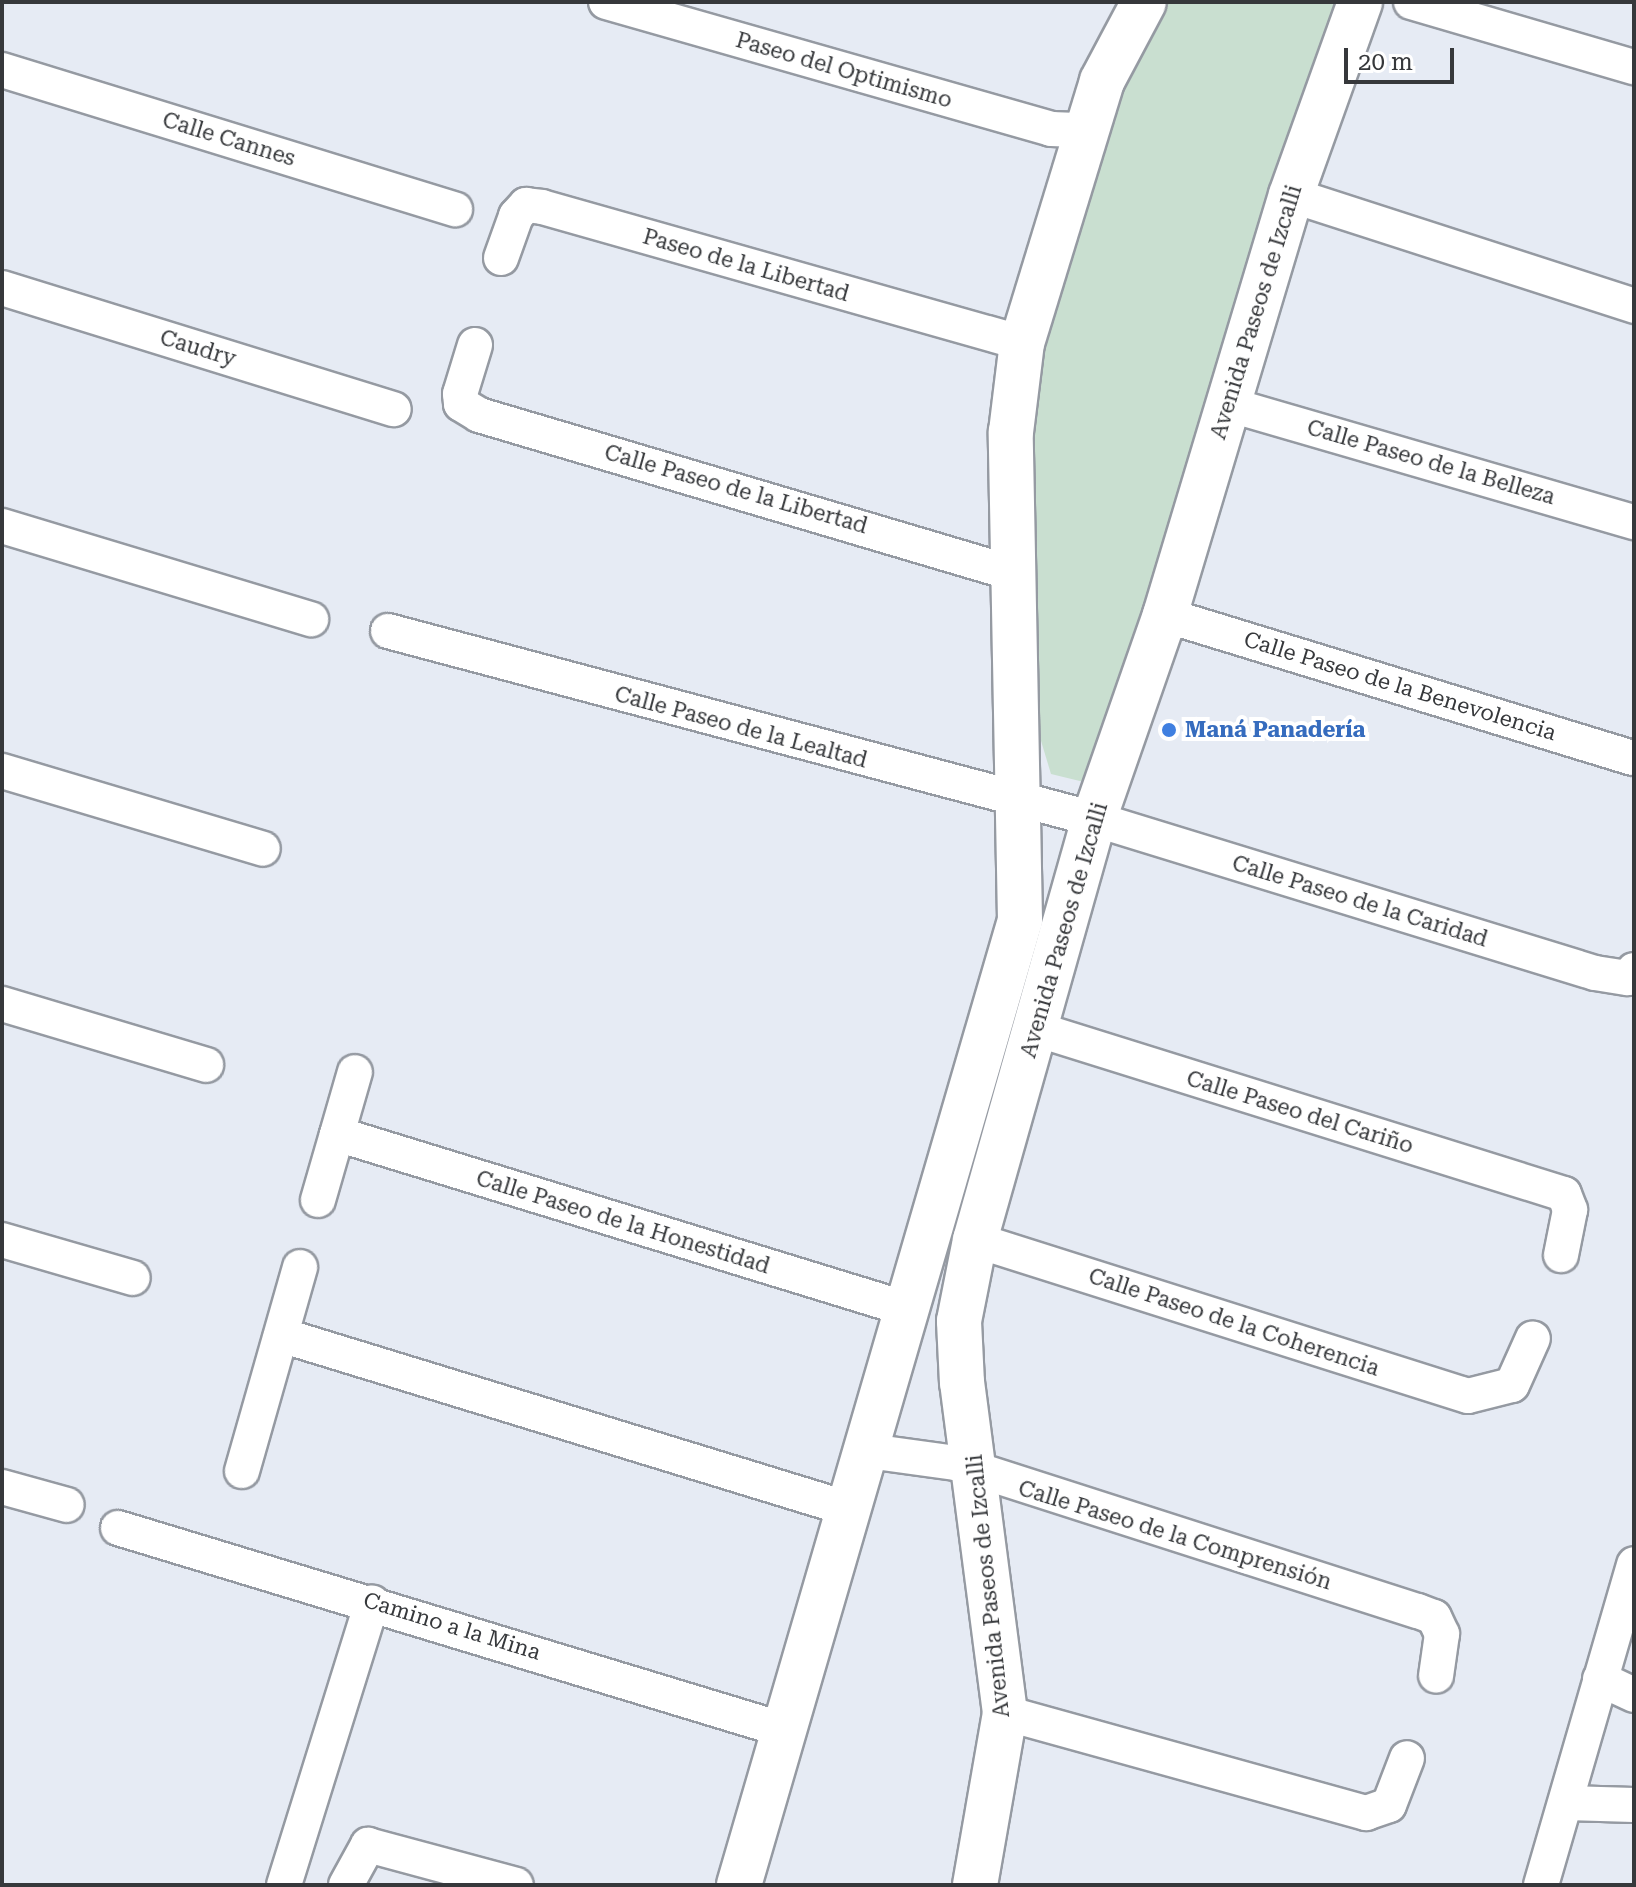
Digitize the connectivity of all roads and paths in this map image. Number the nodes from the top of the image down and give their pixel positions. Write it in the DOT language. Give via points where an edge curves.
graph roads {
  1 [pos="606,2"];
  2 [pos="1144,2"];
  3 [pos="1360,2"];
  4 [pos="1411,2"];
  5 [pos="1634,67"];
  6 [pos="2,70"];
  7 [pos="1084,130"];
  8 [pos="1291,195"];
  9 [pos="455,209"];
  10 [pos="501,258"];
  11 [pos="2,288"];
  12 [pos="1634,306"];
  13 [pos="1022,343"];
  14 [pos="475,345"];
  15 [pos="1227,404"];
  16 [pos="394,409"];
  17 [pos="1634,522"];
  18 [pos="2,526"];
  19 [pos="1012,573"];
  20 [pos="1165,615"];
  21 [pos="311,619"];
  22 [pos="388,631"];
  23 [pos="1634,758"];
  24 [pos="2,771"];
  25 [pos="1021,801"];
  26 [pos="1094,819"];
  27 [pos="263,849"];
  28 [pos="1631,974"];
  29 [pos="2,1004"];
  30 [pos="1036,1029"];
  31 [pos="206,1065"];
  32 [pos="355,1072"];
  33 [pos="337,1134"];
  34 [pos="318,1200"];
  35 [pos="2,1240"];
  36 [pos="975,1240"];
  37 [pos="1561,1255"];
  38 [pos="300,1267"];
  39 [pos="133,1278"];
  40 [pos="910,1310"];
  41 [pos="281,1335"];
  42 [pos="1533,1338"];
  43 [pos="868,1451"];
  44 [pos="242,1471"];
  45 [pos="979,1471"];
  46 [pos="2,1487"];
  47 [pos="67,1505"];
  48 [pos="849,1509"];
  49 [pos="118,1528"];
  50 [pos="1634,1564"];
  51 [pos="372,1602"];
  52 [pos="1436,1676"];
  53 [pos="1600,1679"];
  54 [pos="1634,1695"];
  55 [pos="1005,1713"];
  56 [pos="784,1730"];
  57 [pos="1407,1758"];
  58 [pos="1567,1803"];
  59 [pos="1634,1805"];
  60 [pos="284,1885"];
  61 [pos="346,1885"];
  62 [pos="516,1885"];
  63 [pos="739,1885"];
  64 [pos="975,1885"];
  65 [pos="1541,1885"];
  1 -- 7 [label="street, Paseo del Optimismo" via="1051,129"];
  2 -- 7 [label="street, Avenida Paseos de Izcalli"];
  3 -- 8 [label="street, Avenida Paseos de Izcalli"];
  4 -- 5 [label="street"];
  6 -- 9 [label="street, Calle Cannes"];
  7 -- 13 [label="street, Avenida Paseos de Izcalli"];
  8 -- 12 [label="street"];
  8 -- 15 [label="street, Avenida Paseos de Izcalli"];
  10 -- 13 [label="street, Paseo de la Libertad" via="516,216 526,205 542,207"];
  11 -- 16 [label="street, Caudry"];
  13 -- 19 [label="street, Avenida Paseos de Izcalli" via="1011,432"];
  14 -- 19 [label="street, Calle Paseo de la Libertad" via="461,404"];
  15 -- 17 [label="street, Calle Paseo de la Belleza"];
  15 -- 20 [label="street, Avenida Paseos de Izcalli"];
  18 -- 21 [label="street"];
  19 -- 25 [label="street, Avenida Paseos de Izcalli"];
  20 -- 23 [label="street, Calle Paseo de la Benevolencia"];
  20 -- 26 [label="street, Avenida Paseos de Izcalli"];
  22 -- 25 [label="street, Calle Paseo de la Lealtad"];
  24 -- 27 [label="street"];
  25 -- 26 [label="street, Calle Paseo de la Lealtad"];
  25 -- 40 [label="street, Avenida Paseos de Izcalli" via="1020,920"];
  26 -- 28 [label="street, Calle Paseo de la Caridad"];
  26 -- 30 [label="street, Avenida Paseos de Izcalli"];
  29 -- 31 [label="street"];
  30 -- 36 [label="street, Avenida Paseos de Izcalli"];
  30 -- 37 [label="street, Calle Paseo del Cariño" via="1564,1194 1570,1210"];
  32 -- 33 [label="street"];
  33 -- 34 [label="street"];
  33 -- 40 [label="street, Calle Paseo de la Honestidad"];
  35 -- 39 [label="street"];
  36 -- 42 [label="street, Calle Paseo de la Coherencia" via="1468,1396 1493,1395 1512,1385"];
  36 -- 45 [label="street, Avenida Paseos de Izcalli" via="959,1321"];
  38 -- 41 [label="street"];
  40 -- 43 [label="street, Avenida Paseos de Izcalli"];
  41 -- 44 [label="street"];
  41 -- 48 [label="street"];
  43 -- 45 [label="street, Calle Paseo de la Comprensión" via="934,1457"];
  43 -- 48 [label="street, Avenida Paseos de Izcalli"];
  45 -- 52 [label="street, Calle Paseo de la Comprensión" via="1434,1617 1442,1634"];
  45 -- 55 [label="street, Avenida Paseos de Izcalli"];
  46 -- 47 [label="street"];
  48 -- 56 [label="street, Avenida Paseos de Izcalli"];
  49 -- 51 [label="street, Camino a la Mina"];
  50 -- 53 [label="street"];
  51 -- 56 [label="street, Camino a la Mina"];
  51 -- 60 [label="street"];
  53 -- 54 [label="street"];
  53 -- 58 [label="street"];
  55 -- 57 [label="street" via="1380,1813"];
  55 -- 64 [label="street, Avenida Paseos de Izcalli"];
  56 -- 63 [label="street, Avenida Paseos de Izcalli"];
  58 -- 59 [label="street"];
  58 -- 65 [label="street"];
  61 -- 62 [label="street" via="368,1845"];
}
